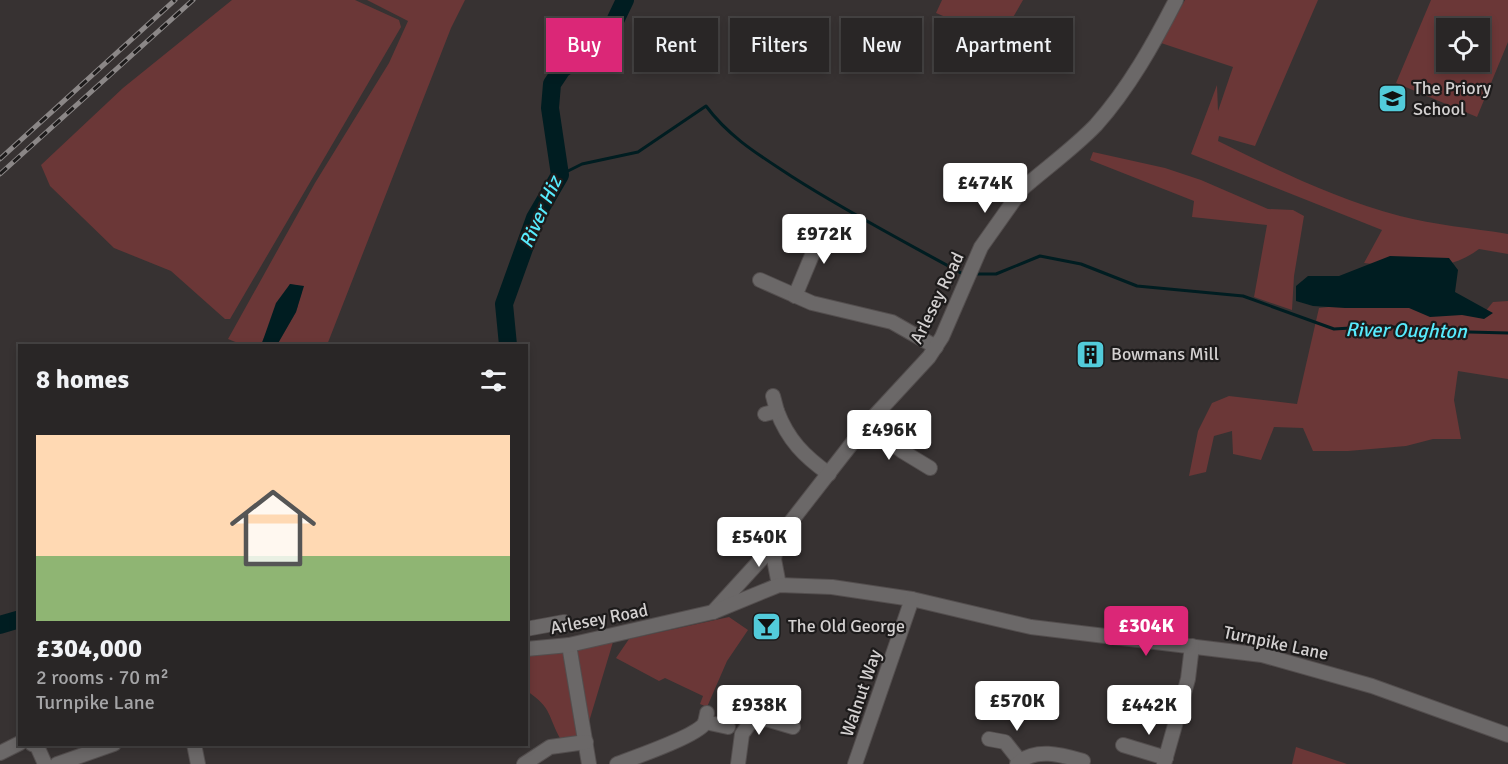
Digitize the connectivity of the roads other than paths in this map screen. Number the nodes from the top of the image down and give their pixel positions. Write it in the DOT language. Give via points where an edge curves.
graph roads {
  1 [pos="1176,0"];
  2 [pos="825,224"];
  3 [pos="760,280"];
  4 [pos="795,296"];
  5 [pos="936,347"];
  6 [pos="773,396"];
  7 [pos="867,424"];
  8 [pos="930,468"];
  9 [pos="829,474"];
  10 [pos="775,548"];
  11 [pos="779,585"];
  12 [pos="912,599"];
  13 [pos="713,612"];
  14 [pos="564,622"];
  15 [pos="528,629"];
  16 [pos="569,645"];
  17 [pos="1192,646"];
  18 [pos="528,649"];
  19 [pos="728,727"];
  20 [pos="793,728"];
  21 [pos="1508,735"];
  22 [pos="989,739"];
  23 [pos="586,742"];
  24 [pos="18,744"];
  25 [pos="1124,745"];
  26 [pos="37,746"];
  27 [pos="108,746"];
  28 [pos="194,746"];
  29 [pos="0,753"];
  30 [pos="1083,761"];
  31 [pos="1165,761"];
  32 [pos="1019,763"];
  33 [pos="45,764"];
  34 [pos="57,764"];
  35 [pos="198,764"];
  36 [pos="524,764"];
  37 [pos="590,764"];
  38 [pos="617,764"];
  39 [pos="738,764"];
  40 [pos="855,764"];
  1 -- 5 [label="street, Arlesey Road" via="1154,44 1094,127 1013,200 981,247"];
  2 -- 4 [label="street"];
  3 -- 4 [label="street"];
  4 -- 5 [label="street" via="892,322"];
  5 -- 7 [label="street, Arlesey Road"];
  6 -- 9 [label="street" via="771,412 797,449"];
  7 -- 8 [label="street"];
  7 -- 9 [label="street, Arlesey Road"];
  9 -- 10 [label="street, Arlesey Road"];
  10 -- 11 [label="street"];
  10 -- 13 [label="street, Arlesey Road"];
  11 -- 12 [label="street, Turnpike Lane" via="832,587"];
  11 -- 13 [label="street, Arlesey Road"];
  12 -- 17 [label="street, Turnpike Lane" via="1031,627"];
  12 -- 40 [label="street, Walnut Way"];
  13 -- 16 [label="street, Arlesey Road"];
  14 -- 15 [label="street"];
  16 -- 18 [label="street, Arlesey Road"];
  16 -- 23 [label="street"];
  17 -- 21 [label="street, Turnpike Lane" via="1304,666 1438,708"];
  17 -- 31 [label="street" via="1188,679"];
  19 -- 38 [label="street" via="706,718 667,744"];
  20 -- 39 [label="street" via="766,719 750,723 742,734"];
  22 -- 32 [label="street" via="1005,742"];
  23 -- 36 [label="street" via="550,747"];
  23 -- 37 [label="street"];
  24 -- 29 [label="street"];
  25 -- 31 [label="street"];
  26 -- 33 [label="street"];
  27 -- 34 [label="street"];
  28 -- 35 [label="street"];
  30 -- 32 [label="street" via="1042,754"];
}
